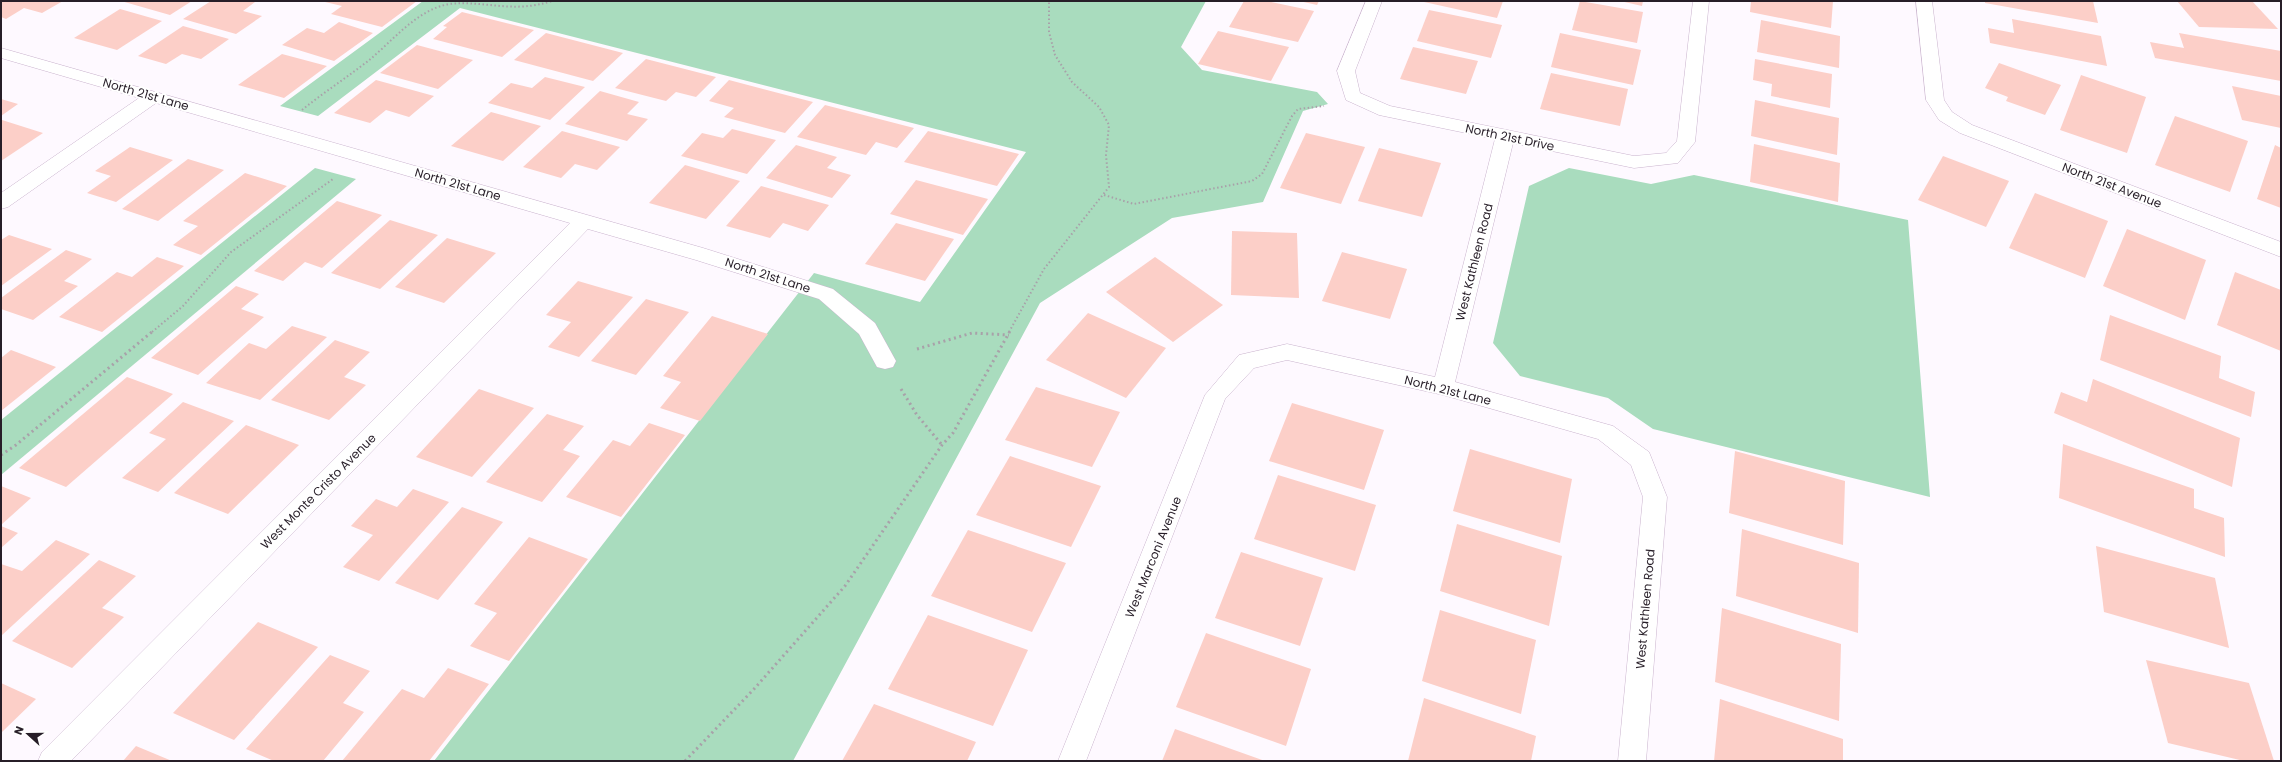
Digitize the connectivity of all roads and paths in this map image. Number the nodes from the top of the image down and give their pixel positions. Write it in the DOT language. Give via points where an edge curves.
graph roads {
  1 [pos="552,1"];
  2 [pos="1049,1"];
  3 [pos="1374,1"];
  4 [pos="1701,1"];
  5 [pos="1924,1"];
  6 [pos="1,53"];
  7 [pos="154,96"];
  8 [pos="1352,96"];
  9 [pos="278,131"];
  10 [pos="1505,136"];
  11 [pos="361,156"];
  12 [pos="1104,195"];
  13 [pos="1,202"];
  14 [pos="584,220"];
  15 [pos="2281,250"];
  16 [pos="1009,335"];
  17 [pos="885,361"];
  18 [pos="1247,361"];
  19 [pos="1443,387"];
  20 [pos="942,444"];
  21 [pos="1,454"];
  22 [pos="1641,459"];
  23 [pos="52,761"];
  24 [pos="685,761"];
  25 [pos="1072,761"];
  26 [pos="1632,761"];
  1 -- 9 [label="path" via="531,7 508,7 475,2 441,6 423,14 376,54 327,88"];
  2 -- 12 [label="path" via="1049,32 1055,54 1072,82 1099,107 1109,124 1106,155 1109,187"];
  3 -- 8 [label="street" via="1346,71"];
  4 -- 10 [label="street, North 21st Drive" via="1686,142 1671,159 1634,162"];
  5 -- 15 [label="street, North 21st Avenue" via="1935,100 1945,116 1966,129"];
  6 -- 7 [label="street, North 21st Lane"];
  7 -- 9 [label="street, North 21st Lane"];
  7 -- 13 [label="street"];
  8 -- 10 [label="street, North 21st Drive" via="1385,111"];
  8 -- 12 [label="path" via="1336,105 1298,109 1262,174 1252,181 1134,204"];
  9 -- 11 [label="street, North 21st Lane"];
  10 -- 19 [label="street, West Kathleen Road"];
  11 -- 14 [label="street, North 21st Lane"];
  11 -- 21 [label="path" via="310,197 232,252 183,306 16,445"];
  12 -- 16 [label="path" via="1044,269"];
  14 -- 17 [label="street, North 21st Lane" via="826,294 867,329"];
  14 -- 23 [label="street, West Monte Cristo Avenue"];
  16 -- 17 [label="path" via="987,331 964,333"];
  16 -- 20 [label="path" via="953,433"];
  17 -- 20 [label="path" via="917,415"];
  18 -- 19 [label="street, North 21st Lane" via="1288,352"];
  18 -- 25 [label="street, West Marconi Avenue" via="1216,395"];
  19 -- 22 [label="street, North 21st Lane" via="1605,432"];
  20 -- 24 [label="path" via="845,586 754,689"];
  22 -- 26 [label="street, West Kathleen Road" via="1655,496"];
}
